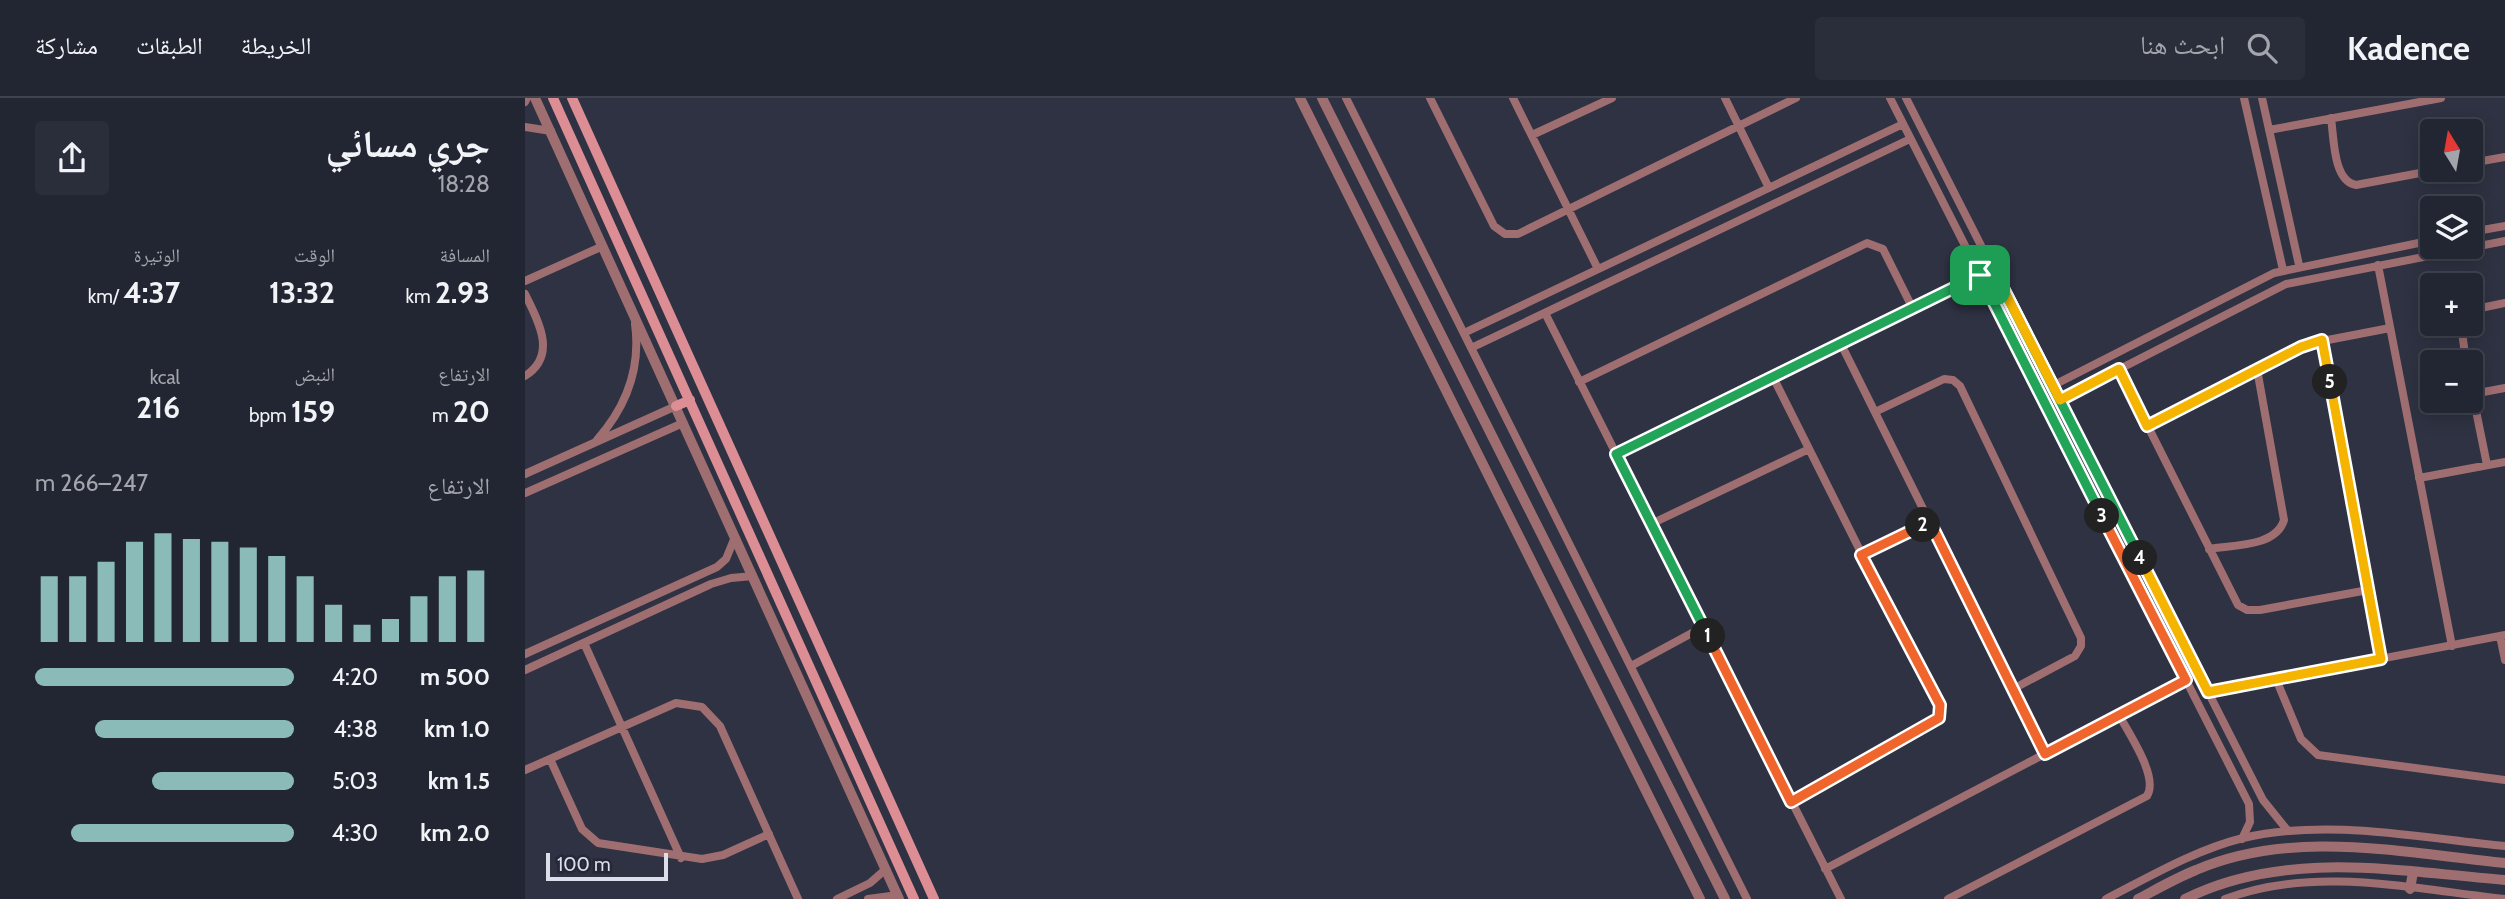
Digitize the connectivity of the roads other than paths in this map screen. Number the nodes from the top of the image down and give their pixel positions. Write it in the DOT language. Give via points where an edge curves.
graph roads {
  1 [pos="535,98"];
  2 [pos="553,98"];
  3 [pos="572,98"];
  4 [pos="1300,98"];
  5 [pos="1322,98"];
  6 [pos="1346,98"];
  7 [pos="1430,98"];
  8 [pos="1514,98"];
  9 [pos="1612,98"];
  10 [pos="1725,98"];
  11 [pos="1796,98"];
  12 [pos="1890,98"];
  13 [pos="1906,98"];
  14 [pos="2244,98"];
  15 [pos="2262,98"];
  16 [pos="2436,98"];
  17 [pos="2331,118"];
  18 [pos="1903,124"];
  19 [pos="525,127"];
  20 [pos="1739,127"];
  21 [pos="2269,130"];
  22 [pos="551,131"];
  23 [pos="1532,135"];
  24 [pos="1910,139"];
  25 [pos="2505,157"];
  26 [pos="2483,161"];
  27 [pos="2420,173"];
  28 [pos="1769,188"];
  29 [pos="1568,209"];
  30 [pos="2505,226"];
  31 [pos="2483,230"];
  32 [pos="2505,241"];
  33 [pos="2420,242"];
  34 [pos="603,246"];
  35 [pos="2299,265"];
  36 [pos="2378,265"];
  37 [pos="1993,269"];
  38 [pos="1598,270"];
  39 [pos="2283,270"];
  40 [pos="1980,275"];
  41 [pos="525,281"];
  42 [pos="525,294"];
  43 [pos="2505,303"];
  44 [pos="2483,308"];
  45 [pos="1913,309"];
  46 [pos="1545,313"];
  47 [pos="633,314"];
  48 [pos="2390,328"];
  49 [pos="1464,333"];
  50 [pos="2322,340"];
  51 [pos="1841,344"];
  52 [pos="1471,348"];
  53 [pos="2119,369"];
  54 [pos="2257,369"];
  55 [pos="525,376"];
  56 [pos="1773,377"];
  57 [pos="1579,382"];
  58 [pos="2052,386"];
  59 [pos="2505,388"];
  60 [pos="2483,389"];
  61 [pos="690,400"];
  62 [pos="2060,400"];
  63 [pos="676,406"];
  64 [pos="1875,412"];
  65 [pos="2477,413"];
  66 [pos="683,423"];
  67 [pos="2147,426"];
  68 [pos="631,427"];
  69 [pos="595,442"];
  70 [pos="638,443"];
  71 [pos="1809,449"];
  72 [pos="1616,454"];
  73 [pos="2505,462"];
  74 [pos="2487,465"];
  75 [pos="525,474"];
  76 [pos="2419,478"];
  77 [pos="525,493"];
  78 [pos="1930,522"];
  79 [pos="1651,524"];
  80 [pos="735,537"];
  81 [pos="2209,549"];
  82 [pos="757,554"];
  83 [pos="1861,555"];
  84 [pos="745,560"];
  85 [pos="753,576"];
  86 [pos="2368,590"];
  87 [pos="1703,627"];
  88 [pos="2503,636"];
  89 [pos="584,643"];
  90 [pos="2452,646"];
  91 [pos="525,654"];
  92 [pos="2381,659"];
  93 [pos="2505,660"];
  94 [pos="1631,666"];
  95 [pos="525,670"];
  96 [pos="2276,679"];
  97 [pos="2186,680"];
  98 [pos="2013,689"];
  99 [pos="2208,692"];
  100 [pos="2119,715"];
  101 [pos="622,726"];
  102 [pos="2045,754"];
  103 [pos="550,759"];
  104 [pos="525,770"];
  105 [pos="2505,780"];
  106 [pos="1791,802"];
  107 [pos="2287,831"];
  108 [pos="769,834"];
  109 [pos="2242,839"];
  110 [pos="2505,846"];
  111 [pos="2273,849"];
  112 [pos="681,858"];
  113 [pos="2505,863"];
  114 [pos="886,869"];
  115 [pos="1825,869"];
  116 [pos="2277,870"];
  117 [pos="2413,872"];
  118 [pos="2505,880"];
  119 [pos="2410,889"];
  120 [pos="899,897"];
  121 [pos="798,899"];
  122 [pos="837,899"];
  123 [pos="868,899"];
  124 [pos="913,899"];
  125 [pos="934,899"];
  126 [pos="1700,899"];
  127 [pos="1724,899"];
  128 [pos="1747,899"];
  129 [pos="1841,899"];
  130 [pos="1948,899"];
  131 [pos="2106,899"];
  132 [pos="2138,899"];
  133 [pos="2185,899"];
  134 [pos="2225,899"];
  135 [pos="2505,899"];
  1 -- 22 [label="street"];
  2 -- 61 [label="main road"];
  3 -- 125 [label="main road"];
  4 -- 126 [label="street"];
  5 -- 127 [label="street"];
  6 -- 49 [label="street"];
  7 -- 29 [label="street" via="1497,230 1518,234"];
  8 -- 23 [label="street"];
  9 -- 23 [label="street"];
  10 -- 20 [label="street"];
  11 -- 20 [label="street"];
  12 -- 18 [label="street"];
  13 -- 37 [label="street"];
  14 -- 39 [label="street"];
  15 -- 21 [label="street"];
  16 -- 17 [label="street"];
  17 -- 21 [label="street"];
  17 -- 27 [label="street" via="2341,175 2349,184"];
  18 -- 24 [label="street"];
  18 -- 28 [label="street"];
  19 -- 22 [label="street"];
  20 -- 28 [label="street"];
  20 -- 29 [label="street"];
  21 -- 35 [label="street"];
  22 -- 34 [label="street"];
  23 -- 29 [label="street"];
  24 -- 40 [label="street"];
  24 -- 46 [label="street"];
  25 -- 26 [label="street"];
  28 -- 38 [label="street"];
  29 -- 38 [label="street"];
  30 -- 31 [label="street"];
  32 -- 36 [label="street"];
  33 -- 35 [label="street"];
  34 -- 41 [label="street"];
  34 -- 47 [label="street"];
  35 -- 39 [label="street"];
  36 -- 48 [label="street"];
  36 -- 53 [label="street" via="2280,286"];
  37 -- 40 [label="street"];
  37 -- 58 [label="street"];
  38 -- 49 [label="street"];
  39 -- 58 [label="street"];
  40 -- 45 [label="street"];
  40 -- 97 [label="street"];
  42 -- 55 [label="street" via="544,340 537,364"];
  43 -- 44 [label="street"];
  45 -- 51 [label="street"];
  45 -- 57 [label="street" via="1882,249 1867,243"];
  46 -- 52 [label="street"];
  46 -- 57 [label="street"];
  47 -- 63 [label="street"];
  47 -- 69 [label="street" via="636,360 631,383 610,425"];
  48 -- 50 [label="street"];
  48 -- 76 [label="street"];
  49 -- 52 [label="street"];
  50 -- 54 [label="street"];
  50 -- 86 [label="street"];
  51 -- 56 [label="street"];
  51 -- 64 [label="street"];
  52 -- 94 [label="street"];
  53 -- 62 [label="street"];
  53 -- 67 [label="street"];
  54 -- 67 [label="street"];
  54 -- 81 [label="street" via="2284,520 2270,538"];
  56 -- 71 [label="street"];
  56 -- 72 [label="street"];
  57 -- 72 [label="street"];
  58 -- 62 [label="street"];
  59 -- 60 [label="street"];
  61 -- 63 [label="main road"];
  61 -- 82 [label="main road"];
  62 -- 99 [label="street"];
  63 -- 66 [label="street"];
  63 -- 68 [label="street"];
  64 -- 78 [label="street"];
  64 -- 98 [label="street" via="1944,379 1960,386 2081,642 2075,656"];
  65 -- 74 [label="street"];
  66 -- 70 [label="street"];
  66 -- 80 [label="street"];
  67 -- 81 [label="street"];
  68 -- 69 [label="street"];
  68 -- 70 [label="street" via="638,433"];
  69 -- 75 [label="street"];
  70 -- 77 [label="street"];
  71 -- 79 [label="street"];
  71 -- 83 [label="street"];
  72 -- 79 [label="street"];
  73 -- 74 [label="street"];
  74 -- 76 [label="street"];
  76 -- 90 [label="street"];
  78 -- 83 [label="street"];
  78 -- 98 [label="street"];
  79 -- 87 [label="street"];
  80 -- 84 [label="street"];
  80 -- 91 [label="street" via="726,559 717,567"];
  81 -- 86 [label="street" via="2235,600 2247,610"];
  82 -- 84 [label="main road"];
  82 -- 124 [label="main road"];
  83 -- 106 [label="street" via="1940,705 1941,715"];
  84 -- 85 [label="street"];
  85 -- 89 [label="street" via="711,584"];
  85 -- 114 [label="street"];
  86 -- 92 [label="street"];
  87 -- 94 [label="street"];
  87 -- 106 [label="street"];
  88 -- 90 [label="street"];
  88 -- 93 [label="street"];
  89 -- 95 [label="street"];
  89 -- 101 [label="street"];
  90 -- 92 [label="street"];
  92 -- 96 [label="street"];
  94 -- 128 [label="street"];
  96 -- 99 [label="street"];
  96 -- 105 [label="street" via="2301,739 2318,755"];
  97 -- 100 [label="street"];
  97 -- 109 [label="street" via="2249,804 2249,822"];
  98 -- 102 [label="street"];
  99 -- 107 [label="street" via="2263,800"];
  100 -- 102 [label="street"];
  100 -- 130 [label="street" via="2150,776 2147,796"];
  101 -- 103 [label="street"];
  101 -- 108 [label="street" via="676,703 702,707 720,726"];
  101 -- 112 [label="street"];
  102 -- 115 [label="street"];
  103 -- 104 [label="street"];
  103 -- 112 [label="street" via="589,837 598,843"];
  106 -- 115 [label="street"];
  107 -- 109 [label="street"];
  107 -- 110 [label="street" via="2330,830"];
  108 -- 112 [label="street" via="723,855"];
  108 -- 121 [label="street"];
  109 -- 131 [label="street" via="2192,856"];
  111 -- 113 [label="street" via="2321,845"];
  111 -- 116 [label="street"];
  111 -- 132 [label="street" via="2195,870"];
  114 -- 120 [label="street"];
  114 -- 122 [label="street" via="870,883"];
  115 -- 129 [label="street"];
  116 -- 117 [label="street" via="2316,866"];
  116 -- 133 [label="street" via="2219,884"];
  117 -- 118 [label="street"];
  117 -- 119 [label="street"];
  119 -- 134 [label="street" via="2319,881 2265,887"];
  119 -- 135 [label="street"];
  120 -- 123 [label="street"];
}
